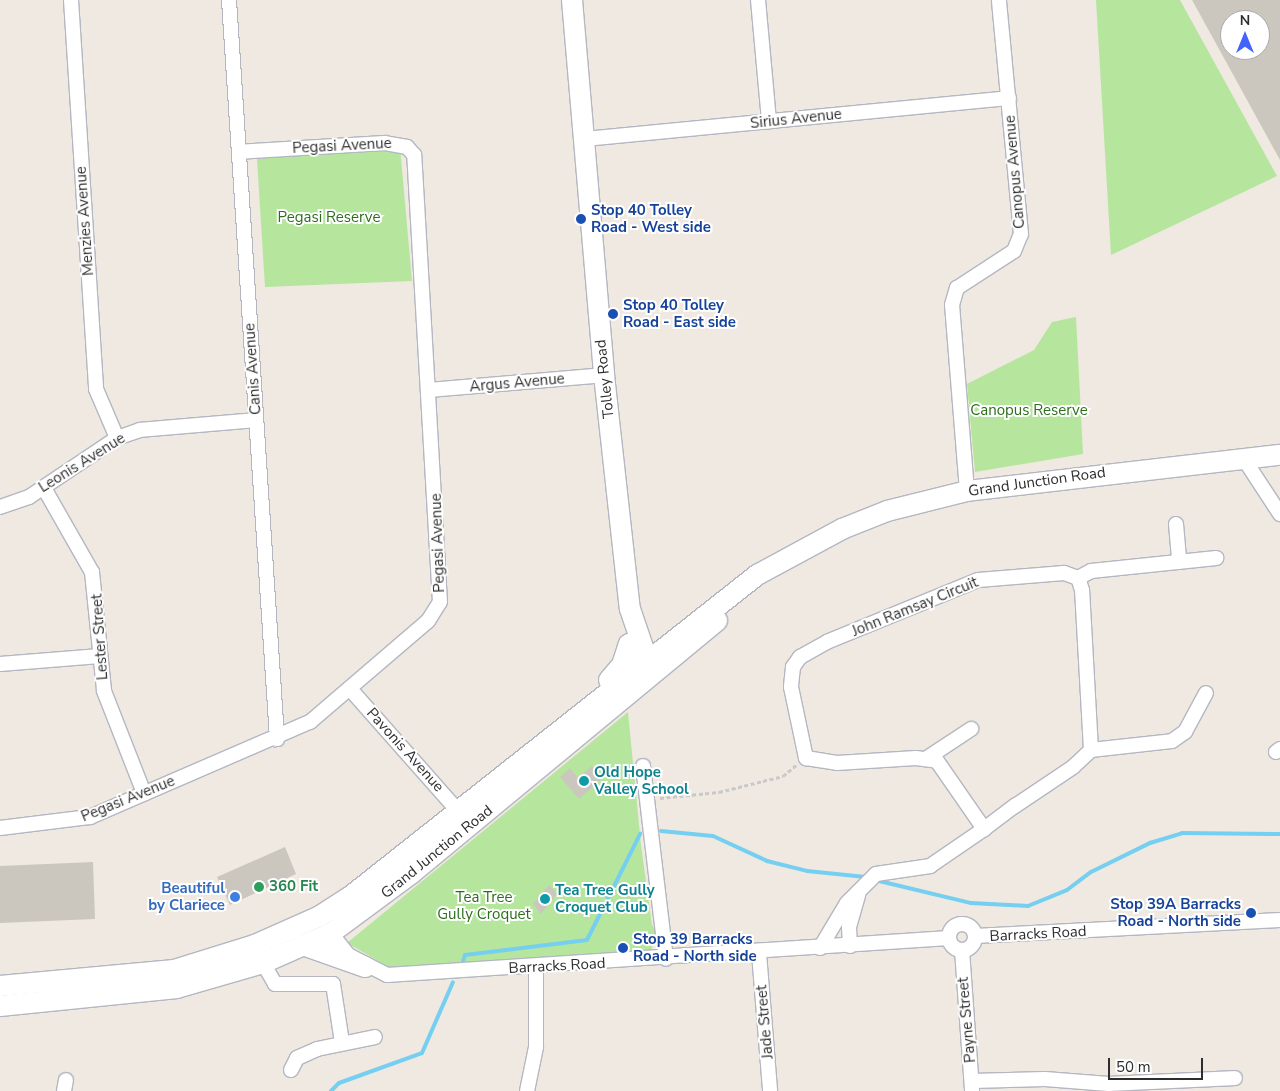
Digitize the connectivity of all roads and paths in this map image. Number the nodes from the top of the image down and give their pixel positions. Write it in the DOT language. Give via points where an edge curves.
graph roads {
  1 [pos="71,0"];
  2 [pos="228,0"];
  3 [pos="572,0"];
  4 [pos="758,0"];
  5 [pos="999,0"];
  6 [pos="1009,98"];
  7 [pos="769,122"];
  8 [pos="584,139"];
  9 [pos="239,152"];
  10 [pos="604,375"];
  11 [pos="430,390"];
  12 [pos="256,420"];
  13 [pos="116,438"];
  14 [pos="1280,455"];
  15 [pos="1244,459"];
  16 [pos="44,488"];
  17 [pos="967,491"];
  18 [pos="0,507"];
  19 [pos="1280,514"];
  20 [pos="1176,524"];
  21 [pos="803,549"];
  22 [pos="1216,558"];
  23 [pos="1179,562"];
  24 [pos="1078,578"];
  25 [pos="634,639"];
  26 [pos="674,639"];
  27 [pos="100,656"];
  28 [pos="0,664"];
  29 [pos="648,671"];
  30 [pos="351,690"];
  31 [pos="1206,693"];
  32 [pos="971,729"];
  33 [pos="277,739"];
  34 [pos="539,746"];
  35 [pos="1091,750"];
  36 [pos="806,758"];
  37 [pos="927,758"];
  38 [pos="643,766"];
  39 [pos="144,793"];
  40 [pos="647,799"];
  41 [pos="465,817"];
  42 [pos="0,828"];
  43 [pos="984,829"];
  44 [pos="862,886"];
  45 [pos="320,916"];
  46 [pos="1280,920"];
  47 [pos="331,933"];
  48 [pos="975,936"];
  49 [pos="949,938"];
  50 [pos="303,945"];
  51 [pos="850,946"];
  52 [pos="820,948"];
  53 [pos="962,950"];
  54 [pos="759,953"];
  55 [pos="666,959"];
  56 [pos="263,963"];
  57 [pos="365,967"];
  58 [pos="536,968"];
  59 [pos="0,986"];
  60 [pos="0,1006"];
  61 [pos="375,1037"];
  62 [pos="342,1042"];
  63 [pos="291,1070"];
  64 [pos="1235,1078"];
  65 [pos="972,1086"];
  66 [pos="527,1091"];
  67 [pos="770,1091"];
  1 -- 13 [label="street, Menzies Avenue" via="96,389"];
  2 -- 9 [label="street, Canis Avenue"];
  3 -- 8 [label="main road, Tolley Road"];
  4 -- 7 [label="street"];
  5 -- 6 [label="street, Canopus Avenue"];
  6 -- 7 [label="street, Sirius Avenue"];
  6 -- 17 [label="street, Canopus Avenue" via="1022,234 1014,251 957,288 952,305"];
  7 -- 8 [label="street, Sirius Avenue"];
  8 -- 10 [label="main road, Tolley Road"];
  9 -- 11 [label="street, Pegasi Avenue" via="385,143 407,147 415,170"];
  9 -- 12 [label="street, Canis Avenue"];
  10 -- 11 [label="street, Argus Avenue"];
  10 -- 25 [label="main road, Tolley Road"];
  11 -- 30 [label="street, Pegasi Avenue" via="440,602 428,621"];
  12 -- 13 [label="street, Leonis Avenue" via="166,425"];
  12 -- 33 [label="street, Canis Avenue"];
  13 -- 16 [label="street, Leonis Avenue"];
  14 -- 15 [label="main road, Grand Junction Road"];
  15 -- 17 [label="main road, Grand Junction Road"];
  15 -- 19 [label="street"];
  16 -- 18 [label="street, Leonis Avenue"];
  16 -- 27 [label="street, Lester Street" via="92,572"];
  17 -- 21 [label="main road, Grand Junction Road" via="887,511"];
  20 -- 23 [label="street"];
  21 -- 26 [label="main road, Grand Junction Road" via="757,574"];
  21 -- 29 [label="main road, Grand Junction Road"];
  22 -- 23 [label="street"];
  23 -- 24 [label="street" via="1091,571"];
  24 -- 35 [label="street"];
  24 -- 36 [label="street, John Ramsay Circuit" via="1064,573 978,580 800,657 792,687"];
  25 -- 26 [label="main road"];
  25 -- 29 [label="main road, Tolley Road" via="636,660"];
  25 -- 34 [label="main road" via="618,671 547,731"];
  26 -- 29 [label="main road, Grand Junction Road"];
  27 -- 28 [label="street"];
  27 -- 39 [label="street, Lester Street" via="107,705"];
  29 -- 34 [label="main road, Grand Junction Road"];
  29 -- 41 [label="main road, Grand Junction Road"];
  30 -- 33 [label="street, Pegasi Avenue" via="310,722"];
  30 -- 41 [label="street, Pavonis Avenue"];
  31 -- 35 [label="street" via="1185,732 1172,741"];
  32 -- 37 [label="street"];
  33 -- 39 [label="street, Pegasi Avenue"];
  34 -- 41 [label="main road, Grand Junction Road"];
  35 -- 43 [label="street"];
  36 -- 37 [label="street" via="837,763"];
  36 -- 40 [label="path" via="783,776 719,792"];
  37 -- 43 [label="street" via="938,761"];
  38 -- 40 [label="street"];
  39 -- 42 [label="street, Pegasi Avenue" via="90,817"];
  40 -- 55 [label="street"];
  41 -- 45 [label="main road, Grand Junction Road"];
  41 -- 47 [label="main road, Grand Junction Road"];
  43 -- 44 [label="street" via="930,866 876,874"];
  44 -- 51 [label="street" via="849,928"];
  44 -- 52 [label="street"];
  45 -- 47 [label="main road"];
  45 -- 59 [label="main road, Grand Junction Road" via="255,945 174,970"];
  46 -- 48 [label="street, Barracks Road"];
  47 -- 50 [label="main road, Grand Junction Road"];
  47 -- 57 [label="street, Barracks Road"];
  48 -- 49 [label="street" via="971,927 961,923 952,928"];
  48 -- 53 [label="street" via="973,944"];
  49 -- 51 [label="street, Barracks Road"];
  49 -- 53 [label="street"];
  50 -- 56 [label="main road, Grand Junction Road"];
  50 -- 57 [label="main road"];
  51 -- 52 [label="street, Barracks Road"];
  52 -- 54 [label="street, Barracks Road"];
  53 -- 65 [label="street, Payne Street"];
  54 -- 55 [label="street, Barracks Road"];
  54 -- 67 [label="street, Jade Street"];
  55 -- 58 [label="street, Barracks Road"];
  56 -- 60 [label="main road, Grand Junction Road" via="211,980 142,994"];
  56 -- 62 [label="street" via="275,984 333,984"];
  57 -- 58 [label="street, Barracks Road" via="388,975"];
  58 -- 66 [label="street" via="536,1047"];
  61 -- 62 [label="street"];
  62 -- 63 [label="street" via="297,1058"];
  64 -- 65 [label="street" via="1108,1084 1046,1079"];
}
